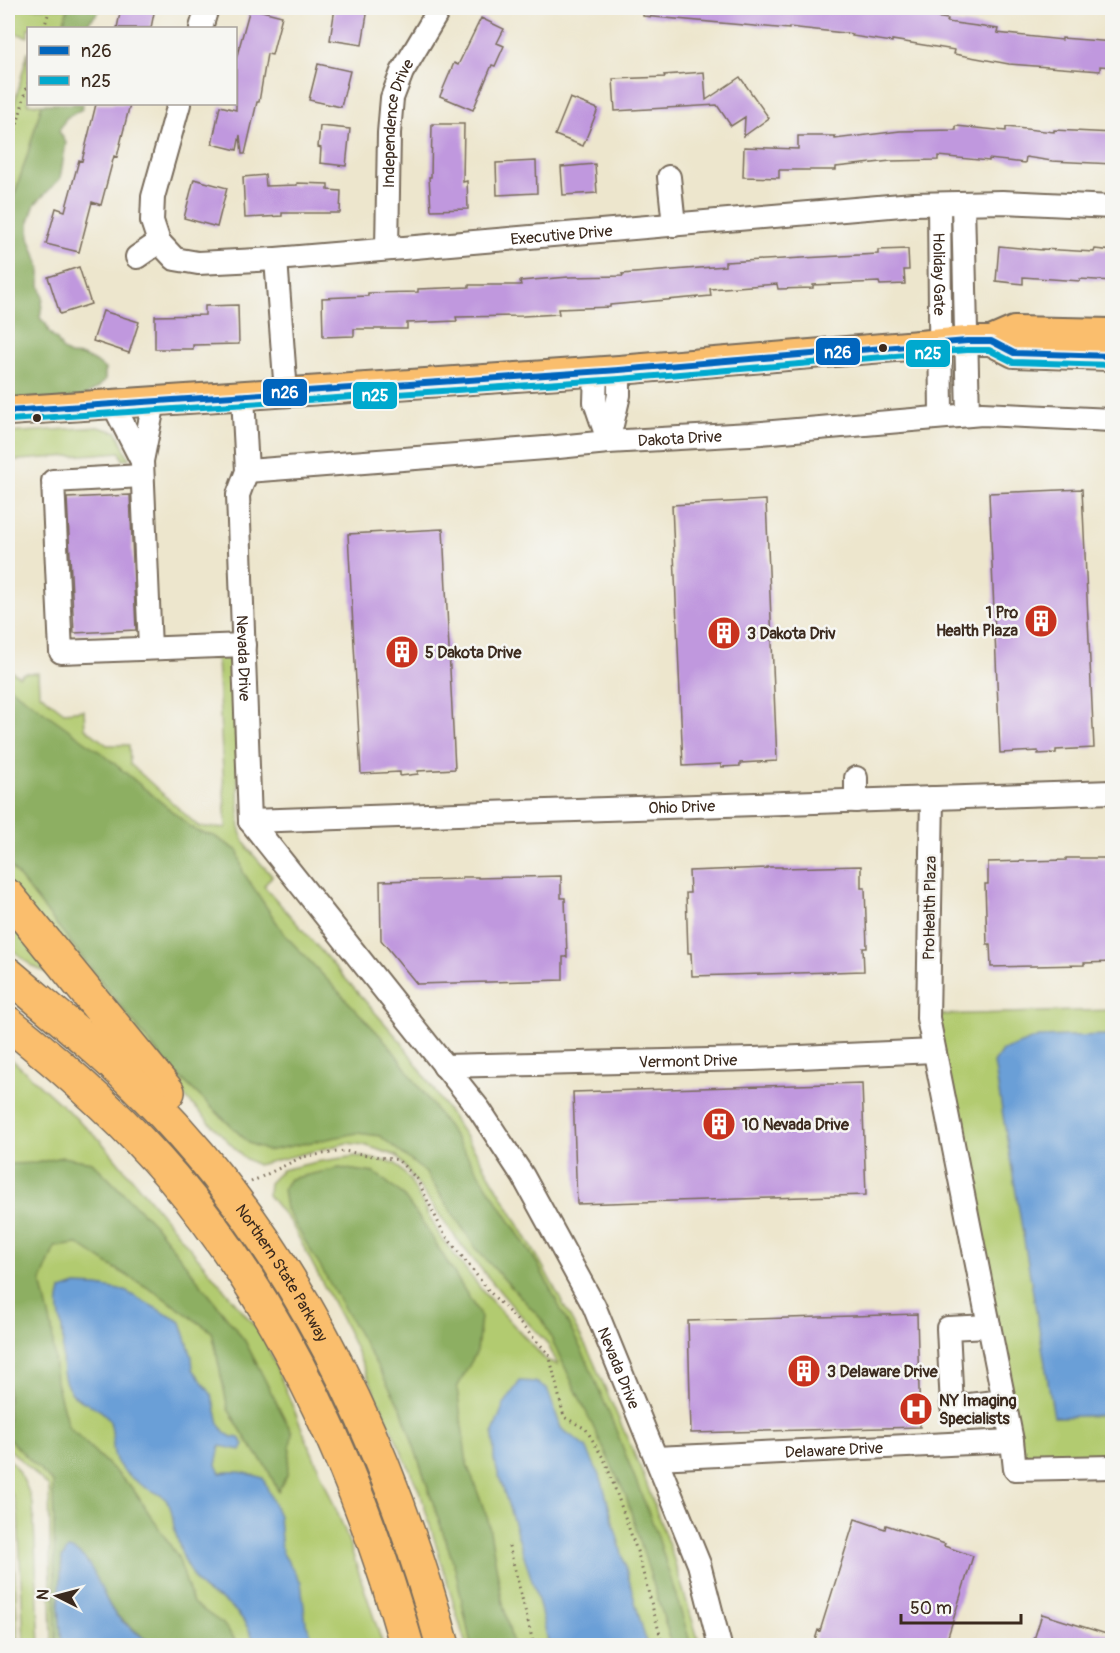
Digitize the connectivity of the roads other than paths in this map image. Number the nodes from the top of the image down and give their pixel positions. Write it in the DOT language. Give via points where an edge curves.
graph roads {
  1 [pos="207,8"];
  2 [pos="440,8"];
  3 [pos="201,27"];
  4 [pos="179,105"];
  5 [pos="669,177"];
  6 [pos="963,203"];
  7 [pos="939,204"];
  8 [pos="1113,207"];
  9 [pos="674,225"];
  10 [pos="159,242"];
  11 [pos="387,249"];
  12 [pos="137,257"];
  13 [pos="276,259"];
  14 [pos="1113,333"];
  15 [pos="966,342"];
  16 [pos="1113,356"];
  17 [pos="608,370"];
  18 [pos="285,393"];
  19 [pos="243,396"];
  20 [pos="154,402"];
  21 [pos="113,404"];
  22 [pos="8,411"];
  23 [pos="968,415"];
  24 [pos="942,417"];
  25 [pos="1113,420"];
  26 [pos="608,441"];
  27 [pos="142,468"];
  28 [pos="247,471"];
  29 [pos="244,645"];
  30 [pos="150,648"];
  31 [pos="856,778"];
  32 [pos="1113,792"];
  33 [pos="932,798"];
  34 [pos="856,801"];
  35 [pos="250,821"];
  36 [pos="8,896"];
  37 [pos="8,974"];
  38 [pos="8,1023"];
  39 [pos="934,1051"];
  40 [pos="444,1066"];
  41 [pos="231,1193"];
  42 [pos="989,1326"];
  43 [pos="1004,1401"];
  44 [pos="1012,1441"];
  45 [pos="656,1458"];
  46 [pos="1113,1467"];
  47 [pos="407,1646"];
  48 [pos="443,1646"];
  49 [pos="720,1646"];
  1 -- 3 [label="street"];
  2 -- 11 [label="street, Independence Drive" via="402,72 392,98"];
  4 -- 10 [label="street" via="153,197 152,221"];
  5 -- 9 [label="street"];
  6 -- 7 [label="street, Executive Drive"];
  6 -- 8 [label="street, Executive Drive"];
  6 -- 15 [label="street, Holiday Gate"];
  7 -- 9 [label="street, Executive Drive"];
  7 -- 15 [label="street, Holiday Gate"];
  9 -- 11 [label="street, Executive Drive"];
  10 -- 12 [label="street"];
  10 -- 13 [label="street, Executive Drive" via="175,258 198,263"];
  11 -- 13 [label="street, Executive Drive"];
  13 -- 18 [label="street"];
  14 -- 15 [label="main road" via="1014,331"];
  15 -- 16 [label="main road" via="1014,353"];
  15 -- 17 [label="main road"];
  15 -- 23 [label="street, Holiday Gate"];
  15 -- 24 [label="street, Holiday Gate"];
  17 -- 18 [label="main road"];
  17 -- 26 [label="street" via="619,395"];
  18 -- 19 [label="main road"];
  19 -- 20 [label="main road"];
  19 -- 28 [label="street"];
  20 -- 21 [label="main road"];
  20 -- 27 [label="street"];
  21 -- 22 [label="main road"];
  21 -- 27 [label="street"];
  23 -- 24 [label="street, Dakota Drive"];
  23 -- 25 [label="street, Dakota Drive"];
  24 -- 26 [label="street, Dakota Drive" via="750,434"];
  26 -- 28 [label="street, Dakota Drive"];
  27 -- 30 [label="street"];
  27 -- 30 [label="street" via="53,481 62,652"];
  28 -- 29 [label="street, Nevada Drive" via="238,495"];
  29 -- 30 [label="street"];
  29 -- 35 [label="street, Nevada Drive"];
  31 -- 34 [label="street"];
  32 -- 33 [label="street, Ohio Drive"];
  33 -- 34 [label="street, Ohio Drive"];
  33 -- 39 [label="street, ProHealth Plaza" via="928,1018"];
  34 -- 35 [label="street, Ohio Drive"];
  35 -- 40 [label="street, Nevada Drive"];
  36 -- 41 [label="highway" via="181,1108"];
  37 -- 41 [label="highway, Northern State Parkway" via="147,1097"];
  38 -- 47 [label="highway, Northern State Parkway" via="133,1134 210,1224 243,1272 279,1331 351,1478 373,1534"];
  39 -- 40 [label="street, Vermont Drive"];
  39 -- 42 [label="street, ProHealth Plaza"];
  40 -- 45 [label="street, Nevada Drive" via="479,1109 523,1176 594,1306"];
  41 -- 48 [label="highway, Northern State Parkway" via="292,1283 347,1384 413,1545"];
  42 -- 43 [label="street, ProHealth Plaza"];
  42 -- 43 [label="street" via="948,1328 952,1407"];
  43 -- 44 [label="street, ProHealth Plaza"];
  44 -- 45 [label="street, Delaware Drive"];
  44 -- 46 [label="street, ProHealth Plaza" via="1015,1469"];
  45 -- 49 [label="street, Nevada Drive" via="699,1564"];
}
